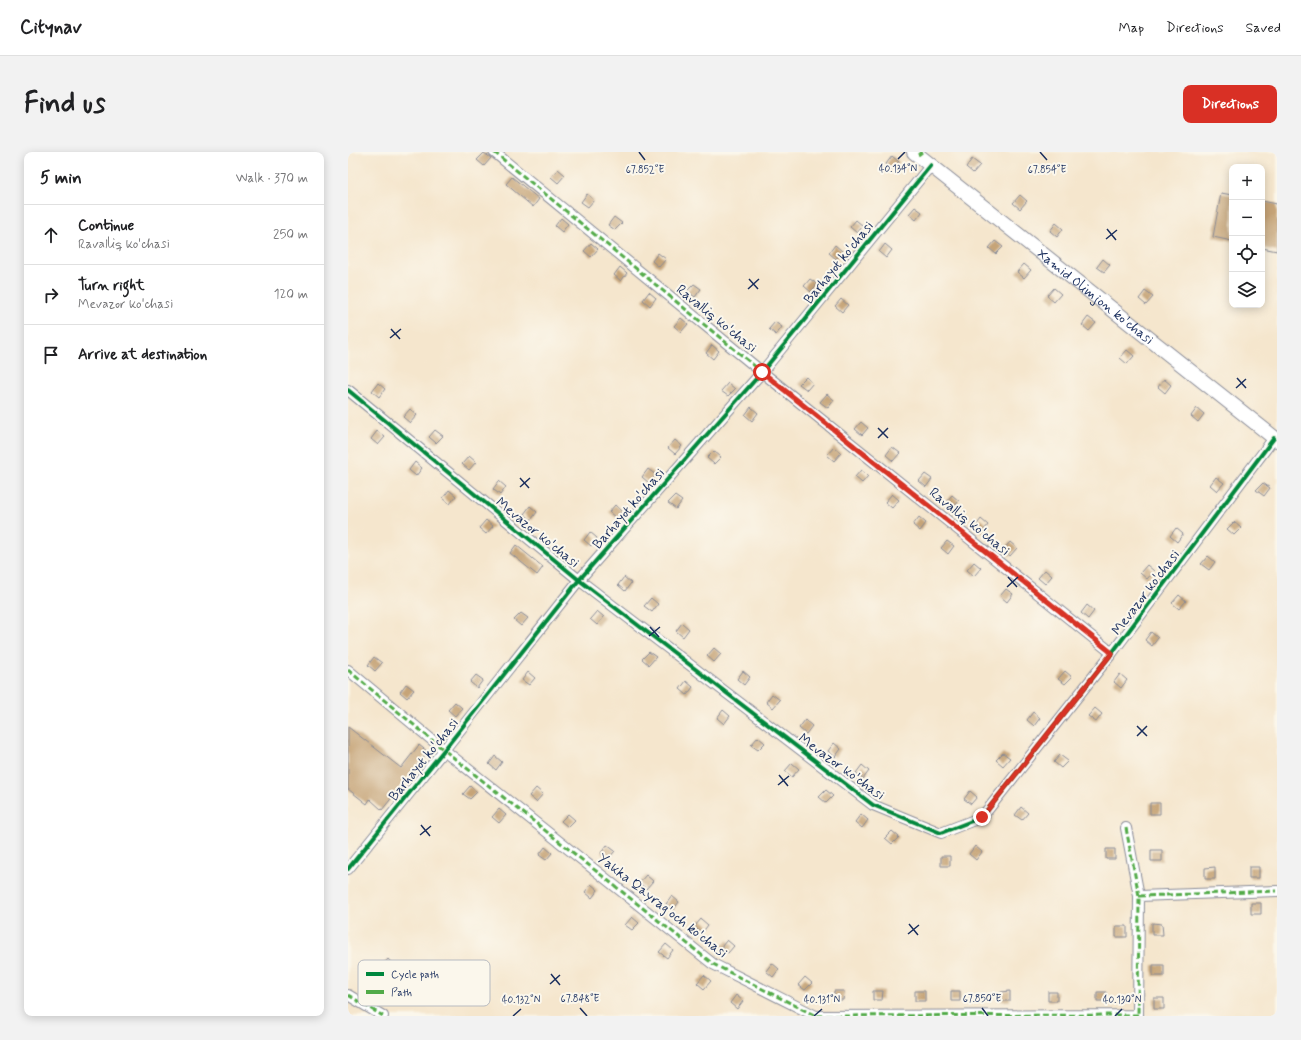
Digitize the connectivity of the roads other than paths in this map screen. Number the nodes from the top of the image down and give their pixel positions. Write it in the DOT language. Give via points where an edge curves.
graph roads {
  1 [pos="494,152"];
  2 [pos="918,153"];
  3 [pos="931,166"];
  4 [pos="762,372"];
  5 [pos="348,390"];
  6 [pos="1276,439"];
  7 [pos="579,580"];
  8 [pos="1112,653"];
  9 [pos="348,670"];
  10 [pos="444,750"];
  11 [pos="1126,828"];
  12 [pos="348,869"];
  13 [pos="1277,891"];
  14 [pos="1139,896"];
  15 [pos="348,995"];
  16 [pos="358,1001"];
  17 [pos="366,1006"];
  18 [pos="383,1016"];
  19 [pos="1138,1016"];
  1 -- 4 [label="street, Ravalliq ko'chasi"];
  2 -- 3 [label="main road, Xamid Olimjon ko'chasi"];
  3 -- 4 [label="street, Barhayot ko'chasi"];
  3 -- 6 [label="main road, Xamid Olimjon ko'chasi"];
  4 -- 7 [label="street, Barhayot ko'chasi"];
  4 -- 8 [label="street, Ravalliq ko'chasi"];
  5 -- 7 [label="street, Mevazor ko'chasi"];
  6 -- 8 [label="street, Mevazor ko'chasi"];
  7 -- 8 [label="street, Mevazor ko'chasi" via="873,805 941,833 982,817"];
  7 -- 10 [label="street, Barhayot ko'chasi"];
  9 -- 10 [label="street, Yakka Qayrag'och ko'chasi"];
  10 -- 12 [label="street, Barhayot ko'chasi"];
  10 -- 19 [label="street, Yakka Qayrag'och ko'chasi" via="713,964 816,1016"];
  11 -- 14 [label="street"];
  13 -- 14 [label="street"];
  14 -- 19 [label="street"];
  15 -- 16 [label="street"];
  17 -- 18 [label="street"];
}
